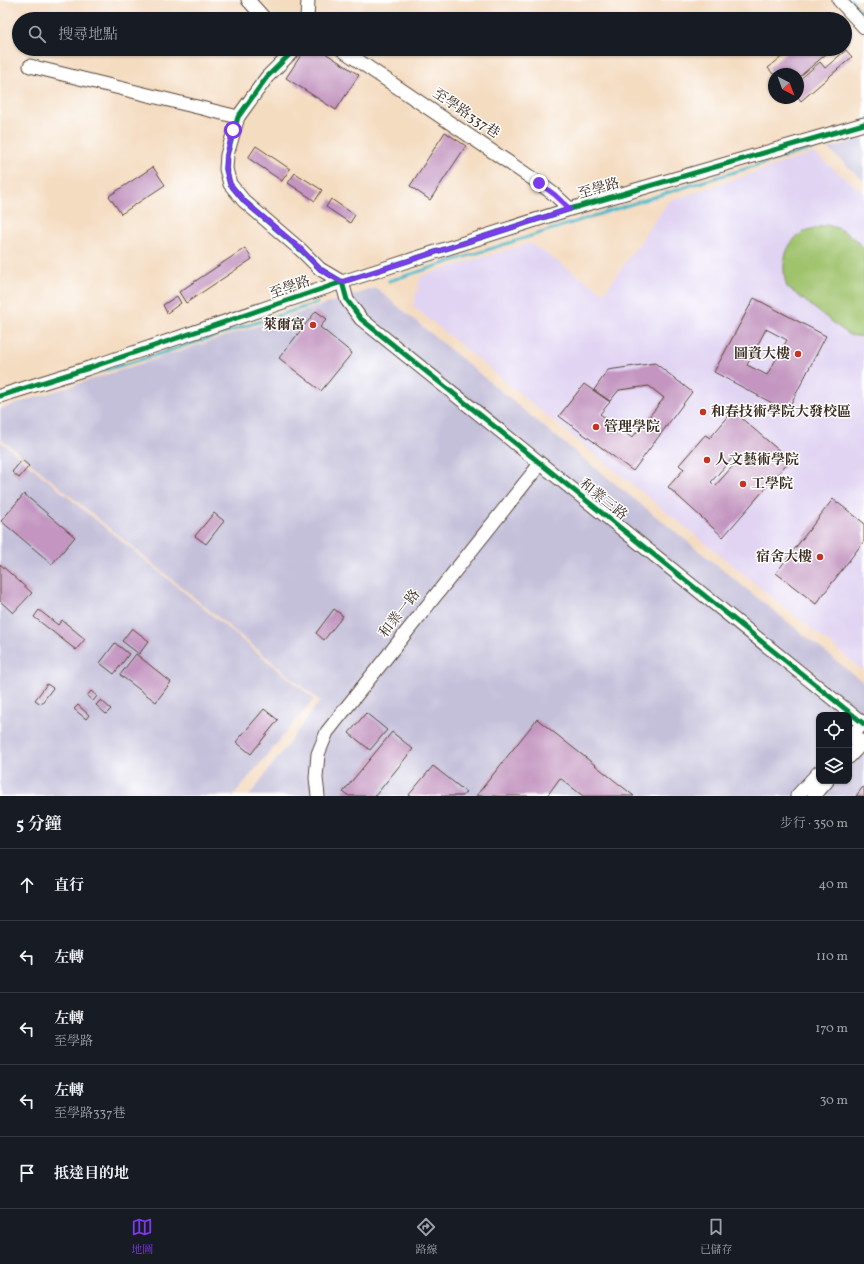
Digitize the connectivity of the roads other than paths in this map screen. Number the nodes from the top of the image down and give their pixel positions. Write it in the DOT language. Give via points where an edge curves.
graph roads {
  1 [pos="248,0"];
  2 [pos="308,0"];
  3 [pos="839,0"];
  4 [pos="259,12"];
  5 [pos="307,12"];
  6 [pos="850,12"];
  7 [pos="852,14"];
  8 [pos="864,27"];
  9 [pos="288,56"];
  10 [pos="351,56"];
  11 [pos="30,66"];
  12 [pos="238,117"];
  13 [pos="864,124"];
  14 [pos="570,209"];
  15 [pos="342,282"];
  16 [pos="0,396"];
  17 [pos="540,464"];
  18 [pos="864,723"];
  19 [pos="852,736"];
  20 [pos="864,741"];
  21 [pos="852,754"];
  22 [pos="816,775"];
  23 [pos="825,784"];
  24 [pos="318,796"];
  25 [pos="797,796"];
  26 [pos="814,796"];
  1 -- 4 [label="street"];
  2 -- 5 [label="street"];
  3 -- 6 [label="street"];
  7 -- 8 [label="street"];
  9 -- 12 [label="street" via="262,83"];
  10 -- 14 [label="street, 至學路337巷" via="539,183"];
  11 -- 12 [label="street"];
  12 -- 15 [label="street" via="227,154 226,169 230,184 244,201 302,250 320,269"];
  13 -- 14 [label="street, 至學路"];
  14 -- 15 [label="street, 至學路"];
  15 -- 16 [label="street, 至學路"];
  15 -- 17 [label="street, 和業三路" via="347,300 360,319"];
  17 -- 18 [label="street, 和業三路"];
  17 -- 24 [label="street, 和業一路" via="327,732 318,754"];
  18 -- 19 [label="street"];
  20 -- 21 [label="street"];
  22 -- 25 [label="street"];
  23 -- 26 [label="street"];
}
